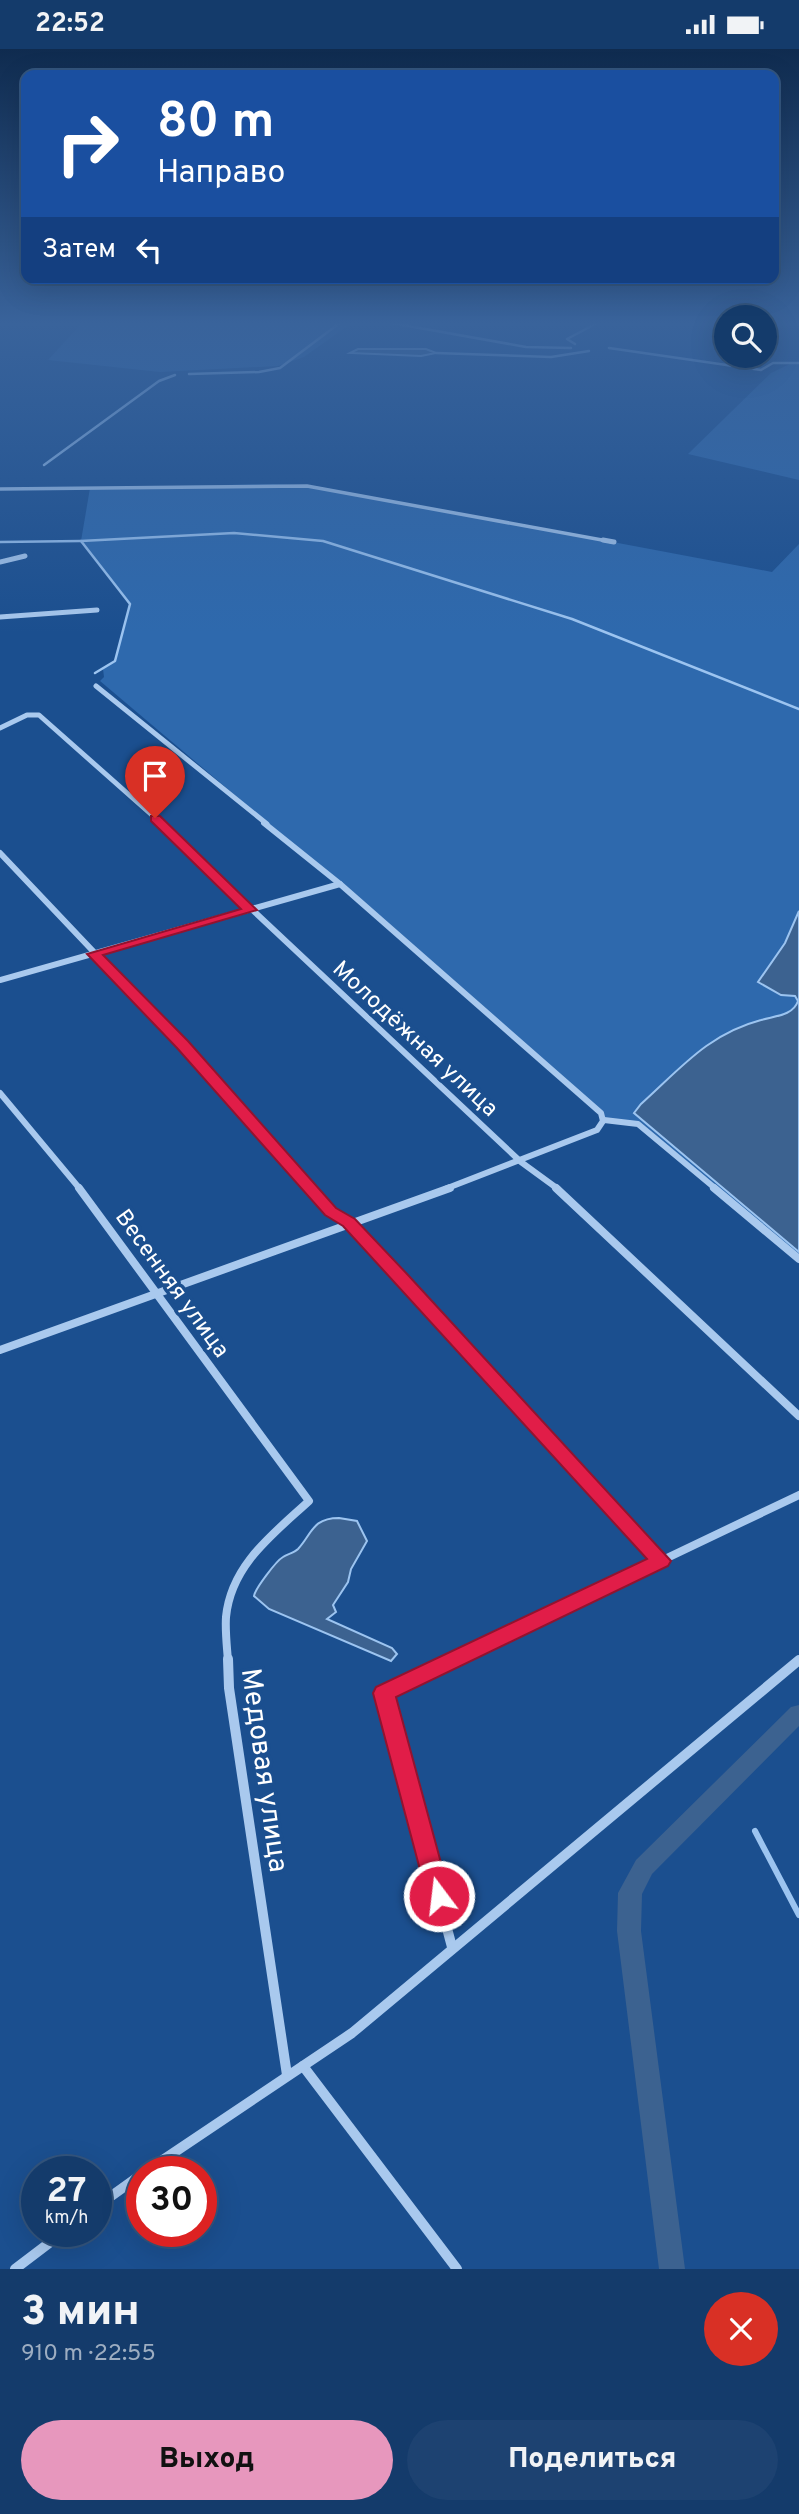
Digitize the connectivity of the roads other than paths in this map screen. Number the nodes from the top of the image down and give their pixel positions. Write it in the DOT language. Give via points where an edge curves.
graph roads {
  1 [pos="0,489"];
  2 [pos="614,542"];
  3 [pos="24,556"];
  4 [pos="0,562"];
  5 [pos="97,610"];
  6 [pos="0,617"];
  7 [pos="96,686"];
  8 [pos="0,728"];
  9 [pos="0,853"];
  10 [pos="340,884"];
  11 [pos="251,910"];
  12 [pos="94,954"];
  13 [pos="0,980"];
  14 [pos="0,1093"];
  15 [pos="604,1120"];
  16 [pos="521,1162"];
  17 [pos="349,1223"];
  18 [pos="799,1259"];
  19 [pos="158,1293"];
  20 [pos="0,1350"];
  21 [pos="799,1416"];
  22 [pos="799,1495"];
  23 [pos="309,1501"];
  24 [pos="661,1561"];
  25 [pos="799,1660"];
  26 [pos="452,1947"];
  27 [pos="303,2066"];
  28 [pos="288,2075"];
  29 [pos="169,2156"];
  30 [pos="49,2247"];
  31 [pos="32,2264"];
  32 [pos="15,2269"];
  33 [pos="457,2269"];
  1 -- 2 [label="street" via="298,485"];
  3 -- 4 [label="street"];
  5 -- 6 [label="street"];
  7 -- 10 [label="street"];
  8 -- 11 [label="street, Молодёжная улица" via="27,715 40,715"];
  9 -- 12 [label="street"];
  10 -- 11 [label="street"];
  10 -- 15 [label="street"];
  11 -- 12 [label="street"];
  11 -- 16 [label="street, Молодёжная улица"];
  12 -- 13 [label="street"];
  12 -- 17 [label="street" via="331,1212"];
  14 -- 19 [label="street, Весенняя улица" via="68,1173"];
  15 -- 16 [label="street" via="597,1130"];
  15 -- 18 [label="street" via="638,1124"];
  16 -- 17 [label="street"];
  16 -- 21 [label="street, Молодёжная улица" via="562,1192"];
  17 -- 19 [label="street"];
  17 -- 24 [label="street"];
  19 -- 20 [label="street"];
  19 -- 23 [label="street, Весенняя улица"];
  22 -- 24 [label="street"];
  23 -- 28 [label="street, Медовая улица" via="252,1553 234,1587 226,1617 229,1688"];
  24 -- 26 [label="street" via="384,1693"];
  25 -- 26 [label="street"];
  26 -- 27 [label="street" via="352,2033"];
  27 -- 28 [label="street"];
  27 -- 33 [label="street"];
  28 -- 29 [label="street"];
  30 -- 31 [label="street"];
  31 -- 32 [label="street"];
}
